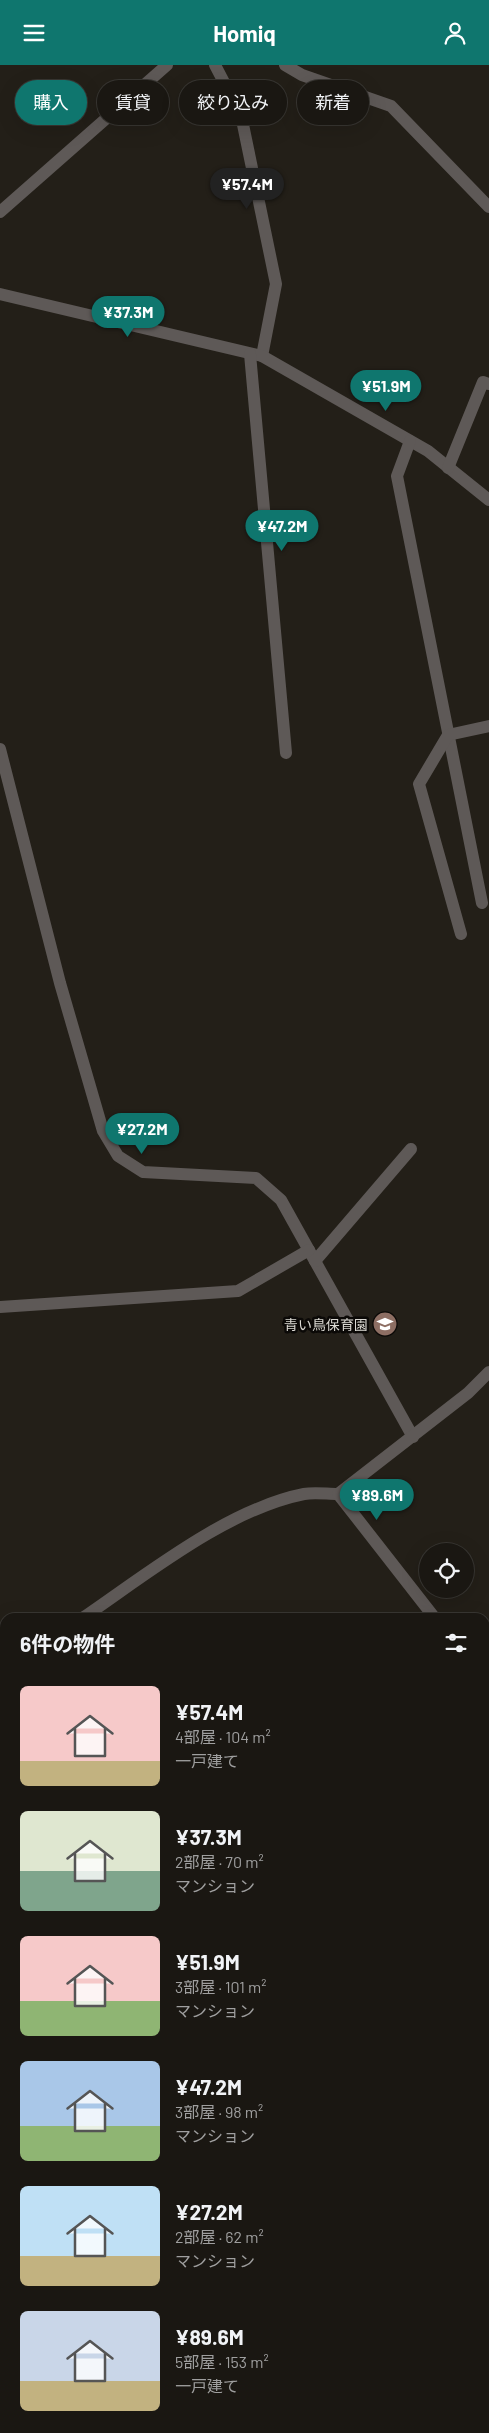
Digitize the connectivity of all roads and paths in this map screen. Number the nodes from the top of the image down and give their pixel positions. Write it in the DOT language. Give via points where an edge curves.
graph roads {
  1 [pos="167,65"];
  2 [pos="215,65"];
  3 [pos="285,65"];
  4 [pos="489,207"];
  5 [pos="0,212"];
  6 [pos="0,294"];
  7 [pos="256,355"];
  8 [pos="489,384"];
  9 [pos="410,441"];
  10 [pos="448,468"];
  11 [pos="489,500"];
  12 [pos="489,726"];
  13 [pos="448,735"];
  14 [pos="0,749"];
  15 [pos="286,753"];
  16 [pos="482,903"];
  17 [pos="461,934"];
  18 [pos="411,1149"];
  19 [pos="312,1255"];
  20 [pos="0,1307"];
  21 [pos="489,1372"];
  22 [pos="412,1437"];
  23 [pos="338,1494"];
  24 [pos="90,1613"];
  25 [pos="431,1613"];
  1 -- 5 [label="street"];
  2 -- 7 [label="street" via="241,115 276,283"];
  3 -- 4 [label="street" via="302,75 391,106"];
  6 -- 7 [label="street"];
  7 -- 9 [label="street"];
  7 -- 15 [label="street"];
  8 -- 10 [label="street" via="483,382"];
  9 -- 10 [label="street"];
  9 -- 13 [label="street" via="396,476"];
  10 -- 11 [label="street"];
  12 -- 13 [label="street"];
  13 -- 16 [label="street"];
  13 -- 17 [label="street" via="419,784"];
  14 -- 19 [label="street" via="60,983 103,1131 118,1156 142,1172 256,1178 281,1199"];
  18 -- 19 [label="street"];
  19 -- 20 [label="street" via="238,1291"];
  19 -- 22 [label="street"];
  21 -- 22 [label="street" via="468,1393"];
  22 -- 23 [label="street"];
  23 -- 24 [label="street" via="305,1494 248,1513 186,1547"];
  23 -- 25 [label="street"];
}
